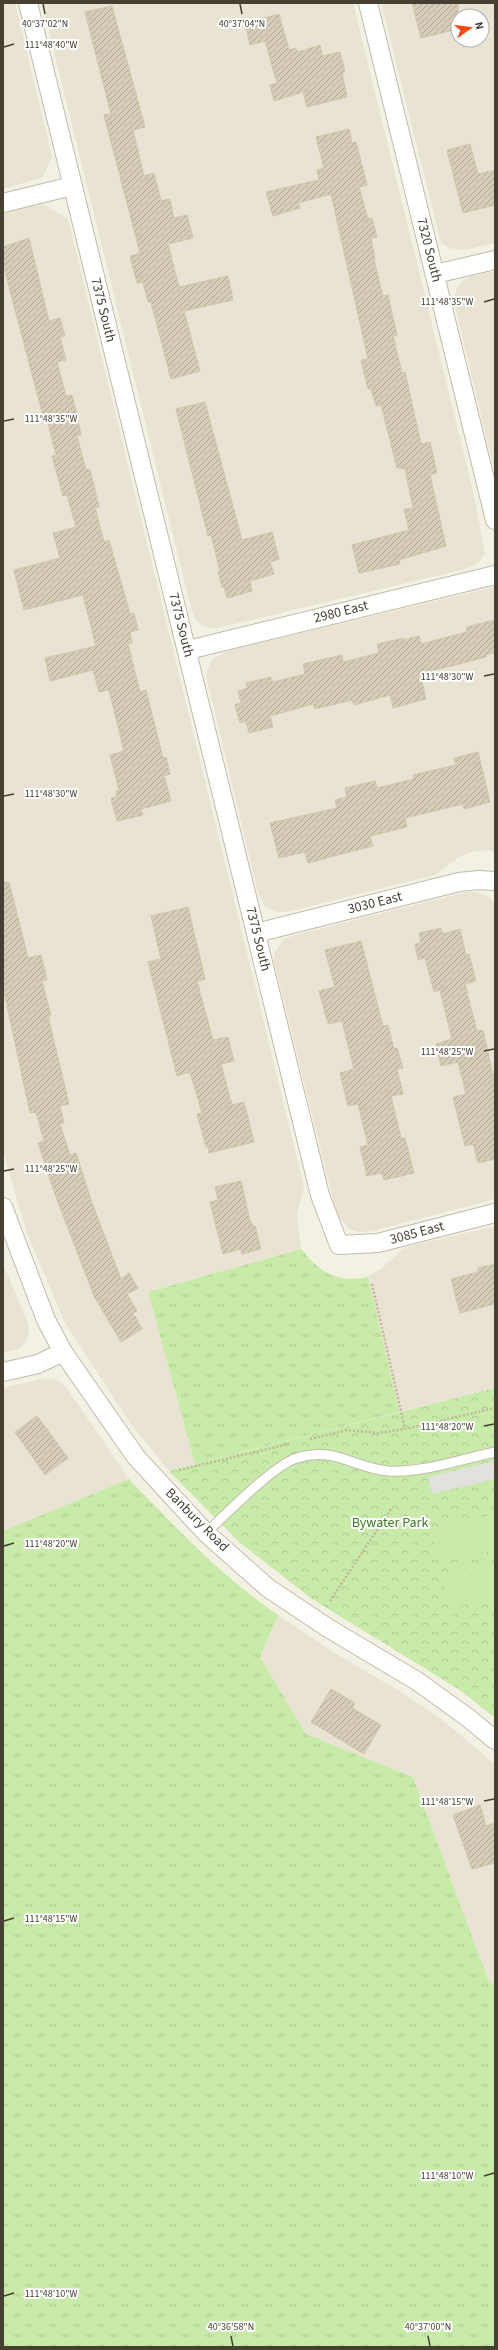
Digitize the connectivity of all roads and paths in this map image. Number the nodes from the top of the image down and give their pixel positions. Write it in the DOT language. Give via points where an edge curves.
graph roads {
  1 [pos="28,3"];
  2 [pos="368,3"];
  3 [pos="72,186"];
  4 [pos="3,203"];
  5 [pos="495,260"];
  6 [pos="435,274"];
  7 [pos="495,520"];
  8 [pos="495,575"];
  9 [pos="188,650"];
  10 [pos="495,881"];
  11 [pos="256,934"];
  12 [pos="3,1207"];
  13 [pos="495,1213"];
  14 [pos="339,1245"];
  15 [pos="372,1284"];
  16 [pos="63,1352"];
  17 [pos="3,1372"];
  18 [pos="495,1408"];
  19 [pos="405,1429"];
  20 [pos="308,1439"];
  21 [pos="293,1443"];
  22 [pos="495,1452"];
  23 [pos="179,1470"];
  24 [pos="391,1509"];
  25 [pos="206,1533"];
  26 [pos="330,1601"];
  27 [pos="495,1740"];
  1 -- 3 [label="street, 7375 South"];
  2 -- 6 [label="street, 7320 South"];
  3 -- 4 [label="street"];
  3 -- 9 [label="street, 7375 South"];
  5 -- 6 [label="street"];
  6 -- 7 [label="street, 7320 South"];
  8 -- 9 [label="street, 2980 East"];
  9 -- 11 [label="street, 7375 South"];
  10 -- 11 [label="street, 3030 East" via="459,882"];
  11 -- 14 [label="street, 7375 South" via="320,1195"];
  12 -- 16 [label="street, Banbury Road" via="46,1320"];
  13 -- 14 [label="street, 3085 East" via="378,1243"];
  15 -- 19 [label="path"];
  16 -- 17 [label="street" via="38,1364"];
  16 -- 25 [label="street, Banbury Road" via="136,1457"];
  18 -- 19 [label="path"];
  19 -- 20 [label="path" via="378,1433 346,1430"];
  21 -- 23 [label="path"];
  22 -- 25 [label="lane" via="415,1470 389,1471 371,1468 337,1455 316,1453 296,1458 276,1470"];
  24 -- 26 [label="path"];
  25 -- 27 [label="street, Banbury Road" via="268,1588 328,1628 417,1681"];
}
